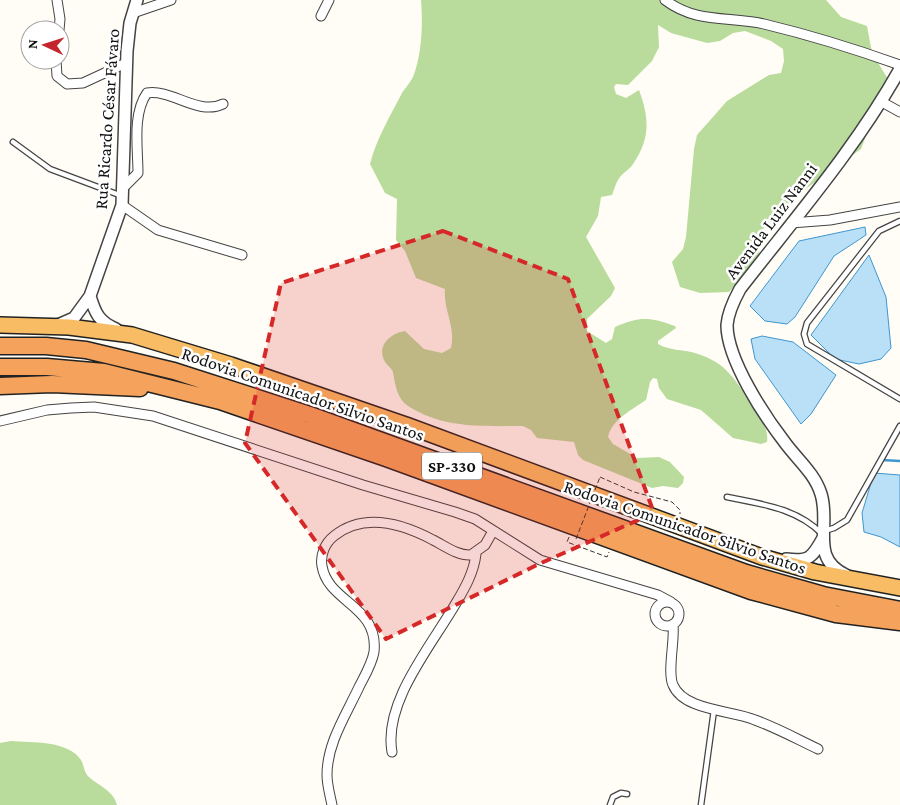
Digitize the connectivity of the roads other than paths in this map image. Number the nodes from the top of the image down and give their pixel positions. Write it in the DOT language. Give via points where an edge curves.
graph roads {
  1 [pos="57,0"];
  2 [pos="137,0"];
  3 [pos="171,0"];
  4 [pos="329,0"];
  5 [pos="665,0"];
  6 [pos="133,13"];
  7 [pos="321,16"];
  8 [pos="58,20"];
  9 [pos="126,63"];
  10 [pos="900,65"];
  11 [pos="900,69"];
  12 [pos="57,70"];
  13 [pos="882,102"];
  14 [pos="222,104"];
  15 [pos="900,112"];
  16 [pos="13,142"];
  17 [pos="123,196"];
  18 [pos="900,208"];
  19 [pos="900,221"];
  20 [pos="791,223"];
  21 [pos="242,255"];
  22 [pos="90,296"];
  23 [pos="0,326"];
  24 [pos="36,326"];
  25 [pos="132,334"];
  26 [pos="0,346"];
  27 [pos="0,367"];
  28 [pos="0,386"];
  29 [pos="186,392"];
  30 [pos="900,398"];
  31 [pos="0,421"];
  32 [pos="900,426"];
  33 [pos="727,497"];
  34 [pos="493,530"];
  35 [pos="824,534"];
  36 [pos="476,554"];
  37 [pos="762,557"];
  38 [pos="860,582"];
  39 [pos="900,588"];
  40 [pos="644,591"];
  41 [pos="671,602"];
  42 [pos="900,610"];
  43 [pos="655,611"];
  44 [pos="836,614"];
  45 [pos="900,622"];
  46 [pos="673,624"];
  47 [pos="900,629"];
  48 [pos="714,710"];
  49 [pos="818,749"];
  50 [pos="392,752"];
  51 [pos="628,794"];
  52 [pos="332,805"];
  53 [pos="610,805"];
  54 [pos="701,805"];
  1 -- 8 [label="street"];
  2 -- 6 [label="street, Rua Ricardo César Fávaro"];
  3 -- 6 [label="street"];
  4 -- 7 [label="street"];
  5 -- 10 [label="street" via="700,18 761,24 842,44"];
  6 -- 9 [label="street, Rua Ricardo César Fávaro"];
  9 -- 12 [label="street" via="83,83 67,84 57,76"];
  9 -- 17 [label="street, Rua Ricardo César Fávaro"];
  11 -- 13 [label="street, Avenida Luiz Nanni"];
  13 -- 15 [label="street"];
  13 -- 20 [label="street, Avenida Luiz Nanni"];
  14 -- 17 [label="street" via="207,107 157,92 147,94 138,116 138,173"];
  16 -- 17 [label="lane" via="50,169"];
  17 -- 21 [label="street" via="158,230"];
  17 -- 22 [label="street, Rua Ricardo César Fávaro"];
  18 -- 20 [label="street"];
  19 -- 30 [label="lane" via="879,231 807,323 804,334 807,344"];
  20 -- 35 [label="street, Avenida Luiz Nanni" via="732,304 728,334 741,371 785,444 817,486 824,510"];
  22 -- 24 [label="street, Rua Ricardo César Fávaro" via="67,323"];
  22 -- 25 [label="street" via="94,312 106,325"];
  23 -- 24 [label="highway"];
  24 -- 25 [label="highway"];
  25 -- 37 [label="highway" via="406,425"];
  26 -- 42 [label="highway, Rodovia Comunicador Silvio Santos / SP-330" via="86,350 174,371 301,412 746,573 823,595"];
  27 -- 29 [label="highway, Rodovia Comunicador Silvio Santos / SP-330" via="104,372"];
  28 -- 29 [label="highway" via="52,384"];
  29 -- 44 [label="highway, Rodovia Comunicador Silvio Santos / SP-330" via="252,411 574,533 734,586"];
  31 -- 34 [label="street" via="71,408 153,416 455,512"];
  32 -- 35 [label="lane" via="847,520"];
  33 -- 35 [label="lane" via="782,508"];
  34 -- 36 [label="street"];
  34 -- 40 [label="street" via="540,560"];
  35 -- 37 [label="street" via="806,560"];
  35 -- 38 [label="street, Avenida Luiz Nanni" via="827,561 841,573"];
  36 -- 50 [label="street" via="466,586 412,675 394,712 390,738"];
  36 -- 52 [label="street" via="467,556 406,529 379,522 347,528 328,540 323,553 324,573 329,584 368,620 374,642 374,654 332,744 327,776"];
  37 -- 38 [label="highway"];
  38 -- 39 [label="highway"];
  40 -- 41 [label="street"];
  40 -- 43 [label="street"];
  41 -- 43 [label="street" via="659,604"];
  41 -- 46 [label="street" via="679,614"];
  43 -- 46 [label="street" via="659,623"];
  44 -- 45 [label="highway, Rodovia Comunicador Silvio Santos / SP-330"];
  44 -- 47 [label="highway"];
  46 -- 48 [label="street" via="672,684 687,699"];
  48 -- 49 [label="street" via="754,719"];
  48 -- 54 [label="lane"];
  51 -- 53 [label="lane" via="621,792 613,797"];
}
